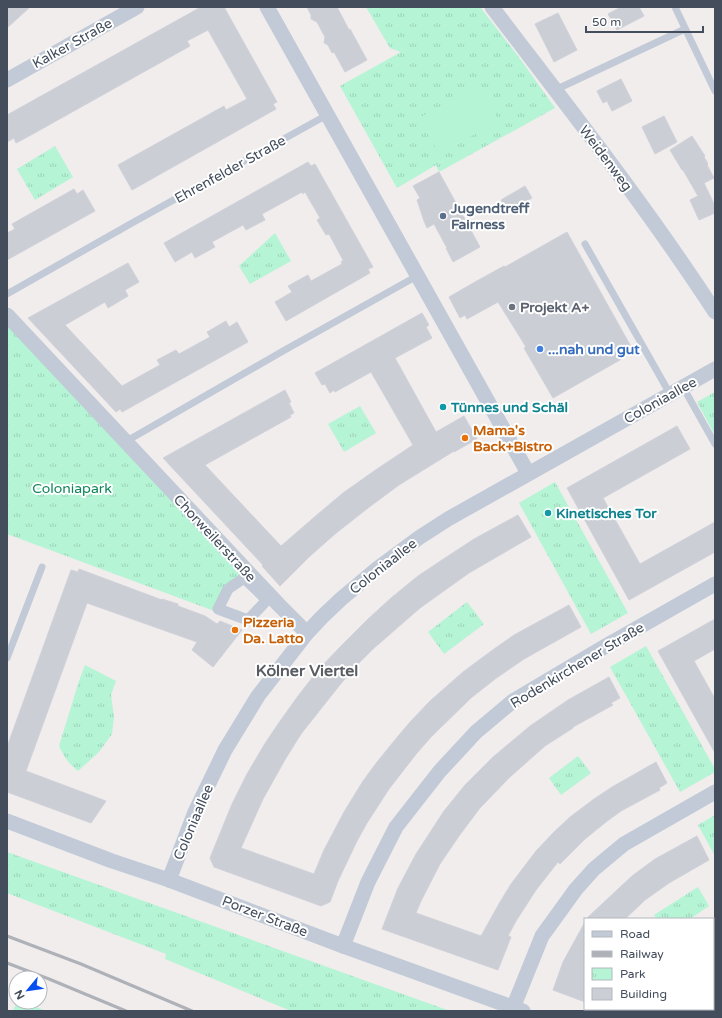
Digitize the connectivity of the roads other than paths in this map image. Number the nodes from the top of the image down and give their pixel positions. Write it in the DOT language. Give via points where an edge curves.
graph roads {
  1 [pos="137,7"];
  2 [pos="267,7"];
  3 [pos="492,7"];
  4 [pos="675,7"];
  5 [pos="685,29"];
  6 [pos="7,80"];
  7 [pos="555,90"];
  8 [pos="715,91"];
  9 [pos="327,115"];
  10 [pos="585,244"];
  11 [pos="418,276"];
  12 [pos="7,294"];
  13 [pos="715,312"];
  14 [pos="7,315"];
  15 [pos="715,369"];
  16 [pos="683,387"];
  17 [pos="670,394"];
  18 [pos="125,442"];
  19 [pos="715,444"];
  20 [pos="528,473"];
  21 [pos="42,567"];
  22 [pos="715,584"];
  23 [pos="308,633"];
  24 [pos="7,658"];
  25 [pos="715,792"];
  26 [pos="7,821"];
  27 [pos="169,880"];
  28 [pos="343,946"];
  29 [pos="518,1009"];
  1 -- 6 [label="street, Kalker Straße"];
  2 -- 9 [label="street"];
  3 -- 7 [label="street, Weidenweg"];
  4 -- 5 [label="lane"];
  5 -- 7 [label="lane"];
  5 -- 8 [label="lane"];
  7 -- 13 [label="street, Weidenweg" via="626,183"];
  9 -- 11 [label="street"];
  9 -- 12 [label="lane, Ehrenfelder Straße"];
  10 -- 17 [label="lane"];
  11 -- 18 [label="lane"];
  11 -- 20 [label="street"];
  14 -- 18 [label="street, Chorweilerstraße"];
  15 -- 16 [label="street, Coloniaallee"];
  16 -- 17 [label="street, Coloniaallee"];
  16 -- 19 [label="lane"];
  17 -- 20 [label="street, Coloniaallee"];
  18 -- 23 [label="street, Chorweilerstraße"];
  20 -- 23 [label="street, Coloniaallee" via="420,537 341,599"];
  21 -- 24 [label="lane"];
  22 -- 28 [label="street, Rodenkirchener Straße" via="513,701 476,732 439,772 396,827 368,882"];
  23 -- 27 [label="street, Coloniaallee" via="258,696 225,750 195,812"];
  25 -- 29 [label="street" via="624,844 594,869 542,936"];
  26 -- 27 [label="street, Porzer Straße"];
  27 -- 28 [label="street, Porzer Straße"];
  28 -- 29 [label="street, Porzer Straße"];
}
